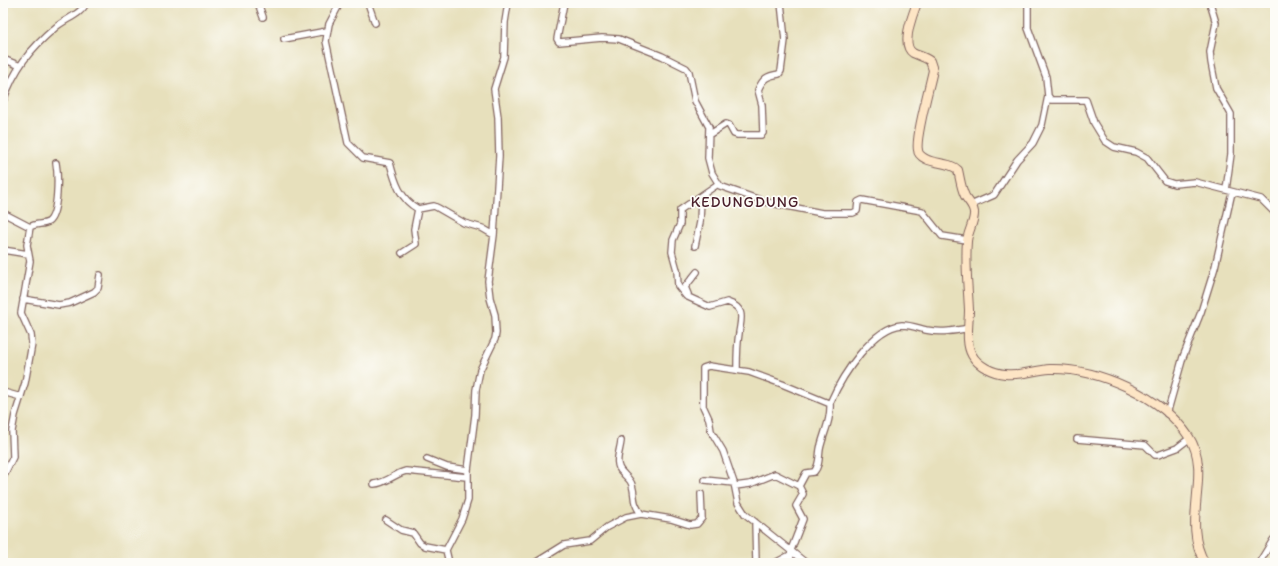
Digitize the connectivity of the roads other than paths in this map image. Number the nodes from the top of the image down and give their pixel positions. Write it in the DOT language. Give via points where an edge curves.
graph roads {
  1 [pos="86,3"];
  2 [pos="258,3"];
  3 [pos="340,3"];
  4 [pos="368,3"];
  5 [pos="508,3"];
  6 [pos="564,3"];
  7 [pos="782,3"];
  8 [pos="917,3"];
  9 [pos="1028,3"];
  10 [pos="1210,3"];
  11 [pos="263,17"];
  12 [pos="375,23"];
  13 [pos="327,31"];
  14 [pos="284,38"];
  15 [pos="3,59"];
  16 [pos="18,65"];
  17 [pos="1048,96"];
  18 [pos="3,101"];
  19 [pos="710,134"];
  20 [pos="56,163"];
  21 [pos="718,184"];
  22 [pos="1229,191"];
  23 [pos="701,197"];
  24 [pos="971,205"];
  25 [pos="418,209"];
  26 [pos="3,213"];
  27 [pos="1275,213"];
  28 [pos="30,227"];
  29 [pos="494,235"];
  30 [pos="967,240"];
  31 [pos="695,246"];
  32 [pos="3,250"];
  33 [pos="402,253"];
  34 [pos="28,254"];
  35 [pos="697,272"];
  36 [pos="100,275"];
  37 [pos="692,298"];
  38 [pos="23,299"];
  39 [pos="969,328"];
  40 [pos="737,369"];
  41 [pos="3,392"];
  42 [pos="21,397"];
  43 [pos="830,403"];
  44 [pos="1167,414"];
  45 [pos="1190,438"];
  46 [pos="1077,439"];
  47 [pos="621,441"];
  48 [pos="427,460"];
  49 [pos="468,470"];
  50 [pos="3,477"];
  51 [pos="467,477"];
  52 [pos="705,480"];
  53 [pos="374,484"];
  54 [pos="735,484"];
  55 [pos="799,486"];
  56 [pos="701,494"];
  57 [pos="641,514"];
  58 [pos="386,520"];
  59 [pos="755,522"];
  60 [pos="1273,540"];
  61 [pos="446,550"];
  62 [pos="790,552"];
  63 [pos="449,563"];
  64 [pos="535,563"];
  65 [pos="756,563"];
  66 [pos="775,563"];
  67 [pos="790,563"];
  68 [pos="806,563"];
  69 [pos="1205,563"];
  70 [pos="1259,563"];
  1 -- 16 [label="street" via="82,10 56,27"];
  2 -- 11 [label="street"];
  3 -- 13 [label="street"];
  4 -- 12 [label="street"];
  5 -- 29 [label="street" via="504,57 494,89 499,156"];
  6 -- 19 [label="street" via="557,39 559,42 619,39 686,68 695,101"];
  7 -- 19 [label="street" via="785,40 781,71 779,74 764,78 758,90 762,105 763,132 761,135 737,135 726,124"];
  8 -- 24 [label="street" via="907,34 908,46 912,53 930,61 934,70 918,150 926,159 950,165 958,170 961,187"];
  9 -- 17 [label="street" via="1028,28 1046,76"];
  10 -- 22 [label="street" via="1216,22 1210,47 1211,62 1216,88 1231,114"];
  13 -- 14 [label="street"];
  13 -- 25 [label="street" via="326,41 348,144 363,158 390,164 401,194 410,205"];
  15 -- 16 [label="street"];
  16 -- 18 [label="street"];
  17 -- 22 [label="street" via="1053,100 1086,100 1094,123 1106,141 1114,147 1136,152 1147,158 1168,182 1195,182"];
  17 -- 24 [label="street" via="1042,125 1033,143 1017,160 994,195"];
  19 -- 21 [label="street" via="708,158"];
  20 -- 28 [label="street" via="58,181 52,218 46,223"];
  21 -- 23 [label="street"];
  21 -- 30 [label="street" via="754,199 822,213 853,213 857,210 858,202 862,200 916,208 925,213 942,236"];
  22 -- 27 [label="street" via="1263,200"];
  22 -- 44 [label="street" via="1215,267 1183,358"];
  23 -- 31 [label="street" via="700,222"];
  23 -- 37 [label="street" via="680,210 680,224 673,240 672,252 678,286 683,294"];
  24 -- 30 [label="street" via="974,212"];
  25 -- 29 [label="street" via="434,206 464,224 482,228"];
  25 -- 33 [label="street" via="414,228 416,244"];
  26 -- 28 [label="street"];
  28 -- 34 [label="street"];
  29 -- 49 [label="street" via="488,281 496,333 480,370"];
  30 -- 39 [label="street"];
  32 -- 34 [label="street"];
  34 -- 38 [label="street" via="30,261"];
  35 -- 37 [label="street" via="685,287"];
  36 -- 38 [label="street" via="98,288 94,292 70,302 59,305"];
  37 -- 40 [label="street" via="710,307 724,302 730,303 740,311 742,319"];
  38 -- 42 [label="street" via="22,318 31,335 32,344"];
  39 -- 43 [label="street" via="937,331 903,325 889,327 846,372"];
  39 -- 44 [label="street" via="972,355 981,365 995,372 1016,374 1057,369 1090,375 1139,392"];
  40 -- 43 [label="street"];
  40 -- 54 [label="street" via="705,366 702,370 703,406 711,431 723,450"];
  41 -- 42 [label="street"];
  42 -- 50 [label="street" via="12,431 13,458"];
  43 -- 55 [label="street" via="830,417 820,446 818,466 814,472 806,473"];
  44 -- 45 [label="street"];
  45 -- 46 [label="street" via="1178,448 1158,455 1145,445"];
  45 -- 69 [label="street" via="1198,465 1195,539"];
  47 -- 57 [label="street" via="617,464 632,485 633,500"];
  48 -- 49 [label="street" via="447,467"];
  49 -- 51 [label="street"];
  51 -- 53 [label="street" via="406,471 400,472 386,482"];
  51 -- 61 [label="street" via="465,509"];
  52 -- 54 [label="street"];
  54 -- 55 [label="street" via="750,484 775,474"];
  54 -- 59 [label="street" via="741,508"];
  55 -- 62 [label="street" via="803,494 796,506 803,519"];
  56 -- 57 [label="street" via="702,518 694,525"];
  57 -- 64 [label="street" via="620,520 590,541 564,545"];
  58 -- 61 [label="street" via="401,530 413,533 425,546"];
  59 -- 62 [label="street"];
  59 -- 65 [label="street"];
  60 -- 70 [label="street"];
  61 -- 63 [label="street"];
  62 -- 66 [label="street"];
  62 -- 67 [label="street"];
  62 -- 68 [label="street"];
}
